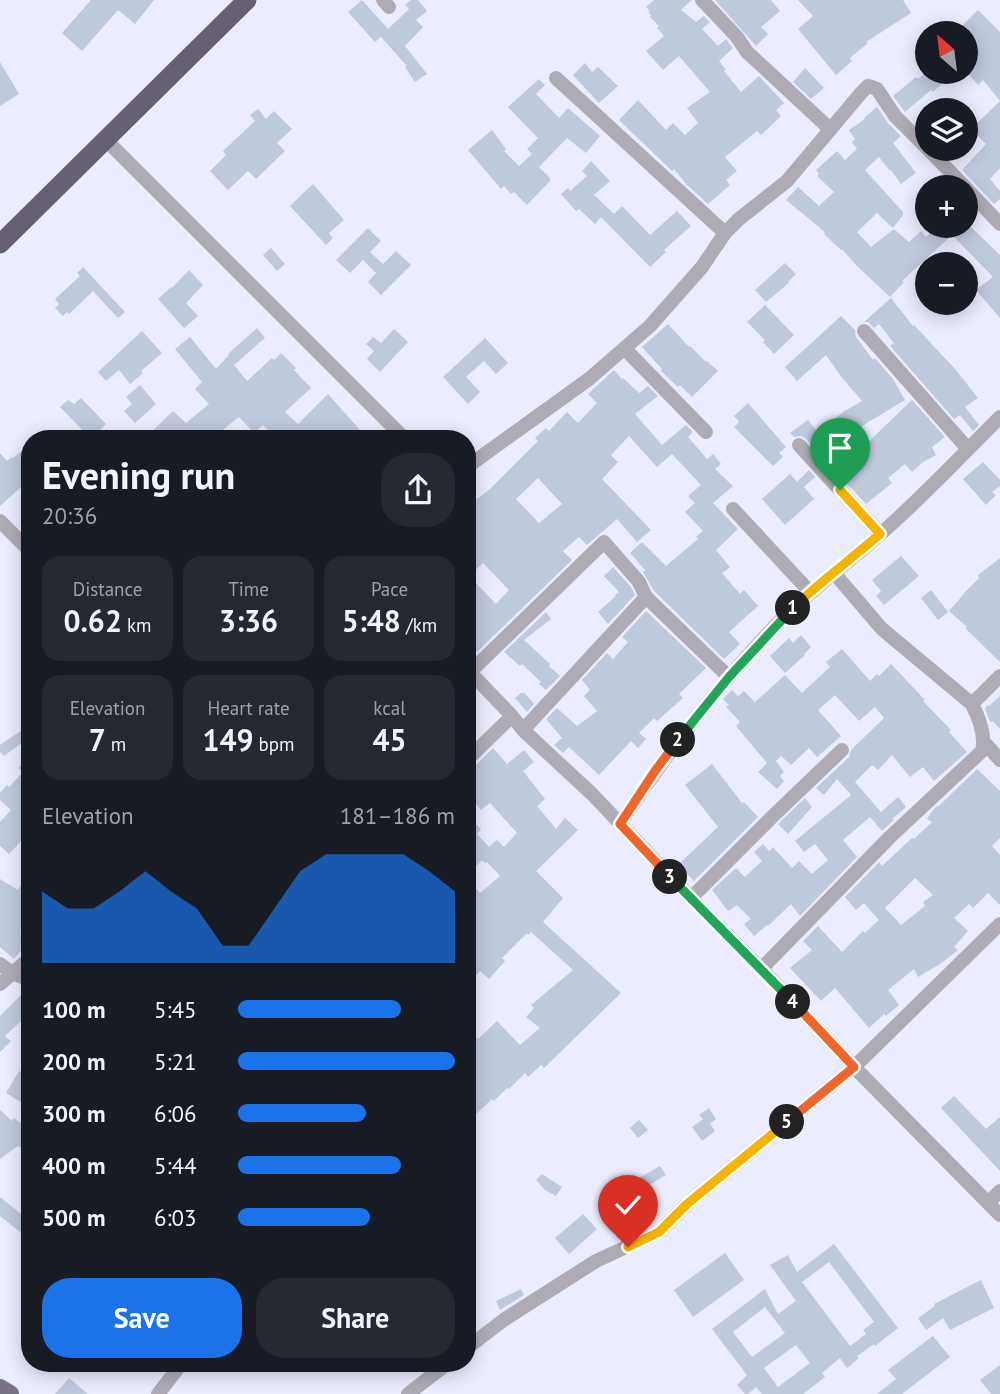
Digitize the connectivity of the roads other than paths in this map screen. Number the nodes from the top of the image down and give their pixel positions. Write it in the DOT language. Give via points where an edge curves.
graph roads {
  1 [pos="247,0"];
  2 [pos="702,0"];
  3 [pos="556,78"];
  4 [pos="830,128"];
  5 [pos="915,136"];
  6 [pos="105,139"];
  7 [pos="939,161"];
  8 [pos="953,175"];
  9 [pos="978,201"];
  10 [pos="1000,224"];
  11 [pos="725,233"];
  12 [pos="0,244"];
  13 [pos="864,331"];
  14 [pos="625,349"];
  15 [pos="1000,417"];
  16 [pos="396,430"];
  17 [pos="706,432"];
  18 [pos="799,445"];
  19 [pos="968,449"];
  20 [pos="476,461"];
  21 [pos="733,509"];
  22 [pos="0,521"];
  23 [pos="880,534"];
  24 [pos="21,542"];
  25 [pos="834,573"];
  26 [pos="810,592"];
  27 [pos="646,597"];
  28 [pos="476,664"];
  29 [pos="1000,676"];
  30 [pos="729,677"];
  31 [pos="476,678"];
  32 [pos="972,704"];
  33 [pos="512,716"];
  34 [pos="523,730"];
  35 [pos="984,742"];
  36 [pos="842,750"];
  37 [pos="476,752"];
  38 [pos="1000,760"];
  39 [pos="620,824"];
  40 [pos="691,898"];
  41 [pos="1000,924"];
  42 [pos="6,968"];
  43 [pos="761,969"];
  44 [pos="0,984"];
  45 [pos="854,1067"];
  46 [pos="1000,1191"];
  47 [pos="988,1203"];
  48 [pos="1000,1215"];
  49 [pos="476,1341"];
  50 [pos="176,1372"];
  51 [pos="436,1372"];
  52 [pos="0,1388"];
  53 [pos="10,1394"];
  54 [pos="158,1394"];
  55 [pos="408,1394"];
  1 -- 6 [label="highway"];
  2 -- 4 [label="street" via="747,52"];
  3 -- 11 [label="street"];
  4 -- 5 [label="street" via="868,86 877,89"];
  4 -- 11 [label="street" via="787,181"];
  6 -- 12 [label="highway"];
  6 -- 16 [label="street"];
  7 -- 8 [label="street"];
  9 -- 10 [label="street"];
  11 -- 14 [label="street" via="702,267"];
  13 -- 19 [label="street"];
  14 -- 17 [label="street"];
  14 -- 20 [label="street"];
  15 -- 19 [label="street"];
  18 -- 23 [label="street"];
  19 -- 23 [label="street"];
  21 -- 26 [label="street"];
  22 -- 24 [label="street"];
  23 -- 25 [label="street"];
  25 -- 26 [label="street"];
  25 -- 32 [label="street" via="882,629"];
  26 -- 30 [label="street"];
  27 -- 28 [label="street" via="639,582 604,542"];
  27 -- 30 [label="street"];
  27 -- 34 [label="street"];
  29 -- 32 [label="street"];
  30 -- 39 [label="street"];
  31 -- 33 [label="street"];
  32 -- 35 [label="street"];
  33 -- 34 [label="street"];
  33 -- 37 [label="street"];
  34 -- 39 [label="street"];
  35 -- 38 [label="street"];
  35 -- 43 [label="street" via="982,751"];
  36 -- 40 [label="street"];
  39 -- 40 [label="street"];
  40 -- 43 [label="street"];
  41 -- 45 [label="street"];
  42 -- 44 [label="street"];
  43 -- 45 [label="street"];
  45 -- 47 [label="street"];
  45 -- 49 [label="street" via="659,1232 596,1261"];
  46 -- 47 [label="street"];
  47 -- 48 [label="street"];
  50 -- 54 [label="street"];
  51 -- 55 [label="street"];
  52 -- 53 [label="main road"];
}
